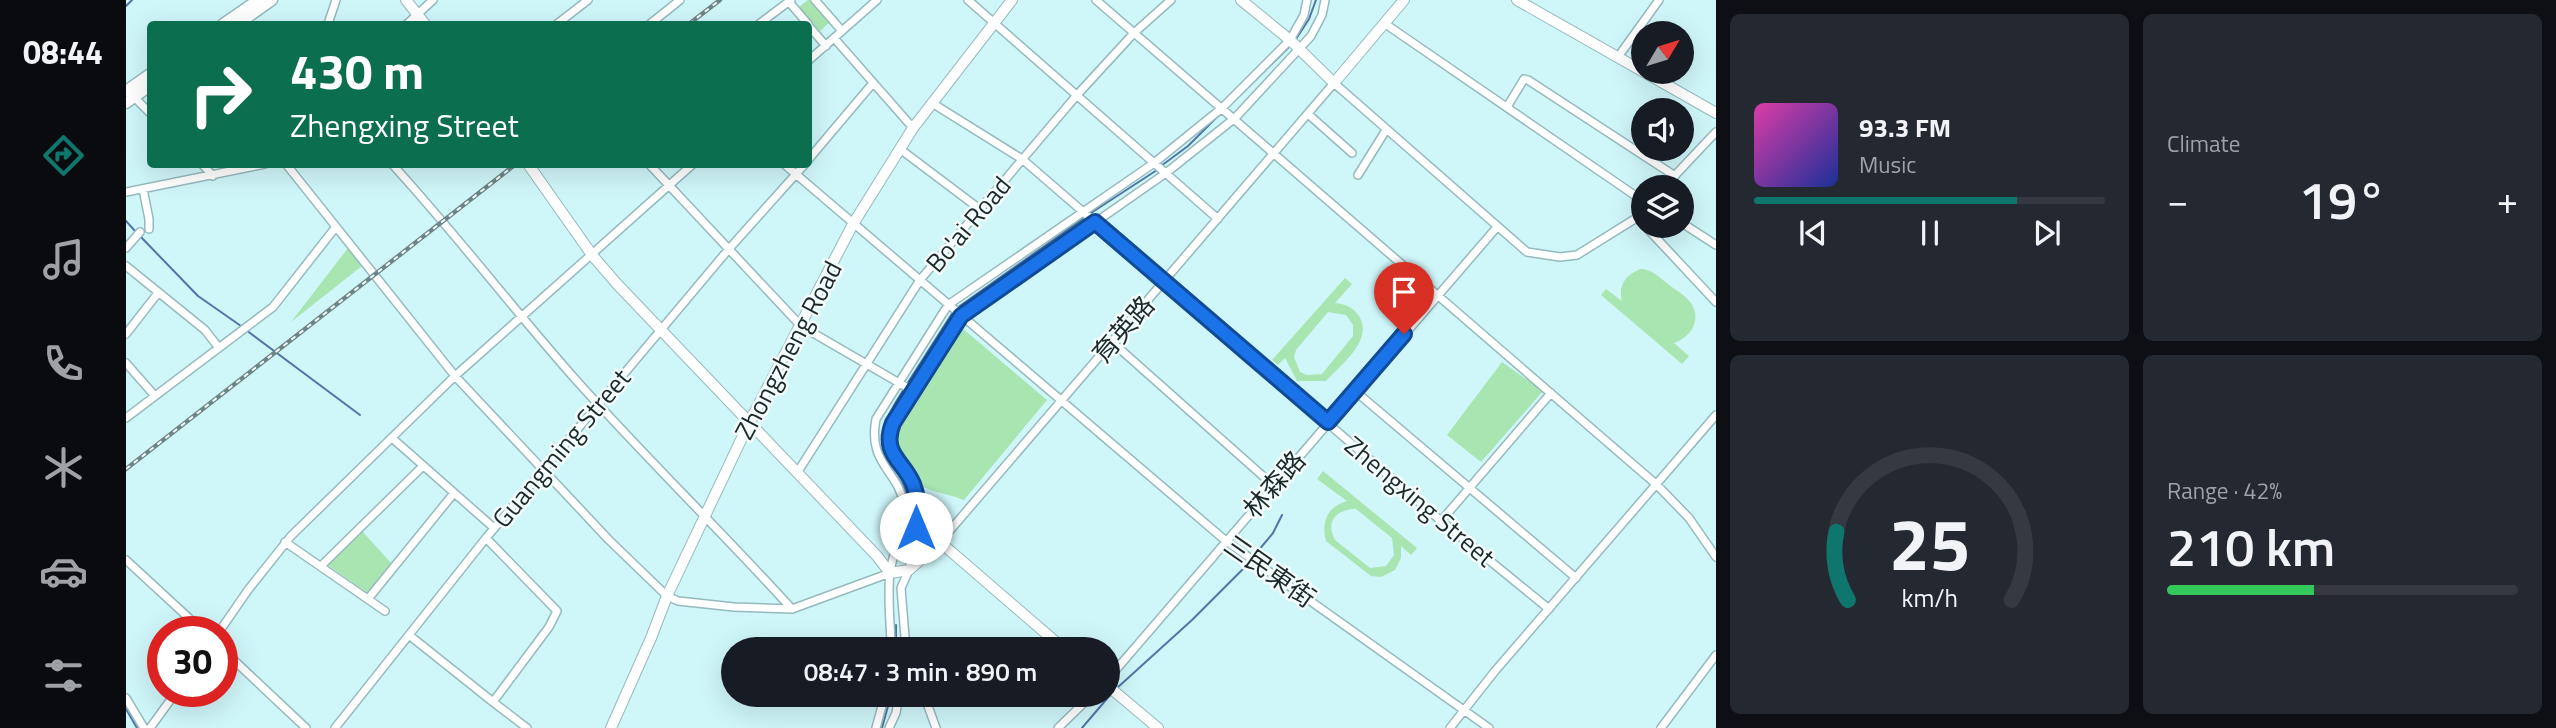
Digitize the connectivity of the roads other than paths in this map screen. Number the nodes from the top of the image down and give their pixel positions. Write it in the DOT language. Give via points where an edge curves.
graph roads {
  1 [pos="258,0"];
  2 [pos="272,0"];
  3 [pos="336,0"];
  4 [pos="406,0"];
  5 [pos="433,0"];
  6 [pos="588,0"];
  7 [pos="680,0"];
  8 [pos="815,0"];
  9 [pos="877,0"];
  10 [pos="968,0"];
  11 [pos="1012,0"];
  12 [pos="1096,0"];
  13 [pos="1171,0"];
  14 [pos="1241,0"];
  15 [pos="1307,0"];
  16 [pos="1325,0"];
  17 [pos="1404,0"];
  18 [pos="1517,0"];
  19 [pos="1659,0"];
  20 [pos="790,1"];
  21 [pos="416,13"];
  22 [pos="227,21"];
  23 [pos="242,21"];
  24 [pos="329,21"];
  25 [pos="409,21"];
  26 [pos="423,21"];
  27 [pos="561,21"];
  28 [pos="654,21"];
  29 [pos="763,21"];
  30 [pos="805,21"];
  31 [pos="994,23"];
  32 [pos="1384,23"];
  33 [pos="812,30"];
  34 [pos="842,31"];
  35 [pos="1134,33"];
  36 [pos="834,38"];
  37 [pos="1290,40"];
  38 [pos="826,46"];
  39 [pos="1299,49"];
  40 [pos="1618,57"];
  41 [pos="812,58"];
  42 [pos="147,77"];
  43 [pos="873,83"];
  44 [pos="1334,83"];
  45 [pos="147,87"];
  46 [pos="128,94"];
  47 [pos="1077,95"];
  48 [pos="932,103"];
  49 [pos="1507,107"];
  50 [pos="1222,108"];
  51 [pos="147,110"];
  52 [pos="1716,113"];
  53 [pos="1308,114"];
  54 [pos="1235,118"];
  55 [pos="913,128"];
  56 [pos="1386,130"];
  57 [pos="1716,132"];
  58 [pos="900,149"];
  59 [pos="1275,153"];
  60 [pos="1352,153"];
  61 [pos="812,155"];
  62 [pos="1022,159"];
  63 [pos="1154,163"];
  64 [pos="206,168"];
  65 [pos="248,168"];
  66 [pos="289,168"];
  67 [pos="396,168"];
  68 [pos="531,168"];
  69 [pos="652,168"];
  70 [pos="688,168"];
  71 [pos="789,168"];
  72 [pos="802,168"];
  73 [pos="1166,173"];
  74 [pos="796,175"];
  75 [pos="1358,175"];
  76 [pos="1673,175"];
  77 [pos="1676,175"];
  78 [pos="213,176"];
  79 [pos="668,186"];
  80 [pos="143,189"];
  81 [pos="126,192"];
  82 [pos="1631,193"];
  83 [pos="981,210"];
  84 [pos="1084,211"];
  85 [pos="1218,219"];
  86 [pos="1095,222"];
  87 [pos="853,224"];
  88 [pos="1497,227"];
  89 [pos="335,228"];
  90 [pos="1631,228"];
  91 [pos="1694,231"];
  92 [pos="1657,238"];
  93 [pos="1716,245"];
  94 [pos="126,248"];
  95 [pos="728,250"];
  96 [pos="592,255"];
  97 [pos="126,266"];
  98 [pos="920,280"];
  99 [pos="1164,281"];
  100 [pos="158,293"];
  101 [pos="1437,295"];
  102 [pos="1716,302"];
  103 [pos="948,305"];
  104 [pos="961,316"];
  105 [pos="520,317"];
  106 [pos="801,326"];
  107 [pos="660,331"];
  108 [pos="126,334"];
  109 [pos="1112,342"];
  110 [pos="219,348"];
  111 [pos="126,363"];
  112 [pos="866,363"];
  113 [pos="455,376"];
  114 [pos="899,383"];
  115 [pos="912,391"];
  116 [pos="1355,391"];
  117 [pos="1551,393"];
  118 [pos="155,396"];
  119 [pos="1061,401"];
  120 [pos="598,405"];
  121 [pos="1716,415"];
  122 [pos="126,418"];
  123 [pos="1328,422"];
  124 [pos="749,423"];
  125 [pos="392,438"];
  126 [pos="423,466"];
  127 [pos="541,470"];
  128 [pos="797,473"];
  129 [pos="1273,485"];
  130 [pos="1657,485"];
  131 [pos="1469,489"];
  132 [pos="454,493"];
  133 [pos="704,518"];
  134 [pos="1441,521"];
  135 [pos="494,528"];
  136 [pos="486,538"];
  137 [pos="1226,541"];
  138 [pos="285,542"];
  139 [pos="940,542"];
  140 [pos="1716,556"];
  141 [pos="126,560"];
  142 [pos="321,566"];
  143 [pos="909,570"];
  144 [pos="890,573"];
  145 [pos="1576,578"];
  146 [pos="667,596"];
  147 [pos="368,599"];
  148 [pos="792,609"];
  149 [pos="1549,609"];
  150 [pos="385,611"];
  151 [pos="187,616"];
  152 [pos="230,616"];
  153 [pos="409,635"];
  154 [pos="891,637"];
  155 [pos="905,637"];
  156 [pos="1050,637"];
  157 [pos="1716,655"];
  158 [pos="238,664"];
  159 [pos="1120,665"];
  160 [pos="1120,696"];
  161 [pos="126,698"];
  162 [pos="493,702"];
  163 [pos="165,707"];
  164 [pos="882,707"];
  165 [pos="897,707"];
  166 [pos="928,707"];
  167 [pos="1080,707"];
  168 [pos="1464,710"];
  169 [pos="144,728"];
  170 [pos="150,728"];
  171 [pos="306,728"];
  172 [pos="335,728"];
  173 [pos="527,728"];
  174 [pos="611,728"];
  175 [pos="876,728"];
  176 [pos="889,728"];
  177 [pos="936,728"];
  178 [pos="1058,728"];
  179 [pos="1158,728"];
  180 [pos="1450,728"];
  181 [pos="1489,728"];
  182 [pos="1661,728"];
  1 -- 22 [label="main road"];
  2 -- 23 [label="main road"];
  3 -- 24 [label="street"];
  4 -- 21 [label="street"];
  5 -- 21 [label="street"];
  6 -- 27 [label="street"];
  7 -- 28 [label="street"];
  8 -- 34 [label="street"];
  9 -- 34 [label="street"];
  10 -- 31 [label="street"];
  11 -- 31 [label="street, Zhongzheng Road"];
  12 -- 35 [label="street"];
  13 -- 35 [label="street, Bo'ai Road"];
  14 -- 37 [label="street"];
  15 -- 37 [label="street"];
  16 -- 39 [label="street" via="1311,36"];
  17 -- 32 [label="street"];
  18 -- 40 [label="street"];
  19 -- 40 [label="street"];
  20 -- 29 [label="street"];
  20 -- 30 [label="street"];
  21 -- 25 [label="street"];
  21 -- 26 [label="street"];
  31 -- 47 [label="street"];
  31 -- 48 [label="street, Zhongzheng Road"];
  32 -- 44 [label="street"];
  32 -- 49 [label="street"];
  33 -- 38 [label="street"];
  34 -- 36 [label="street"];
  35 -- 47 [label="street, Bo'ai Road"];
  35 -- 50 [label="street"];
  36 -- 38 [label="street"];
  36 -- 43 [label="street"];
  37 -- 39 [label="street"];
  37 -- 50 [label="street"];
  38 -- 41 [label="street"];
  39 -- 44 [label="street"];
  39 -- 54 [label="street"];
  40 -- 52 [label="street"];
  42 -- 46 [label="main road"];
  43 -- 55 [label="street"];
  43 -- 61 [label="street"];
  44 -- 53 [label="street, 育英路"];
  44 -- 56 [label="street"];
  45 -- 46 [label="main road"];
  46 -- 51 [label="street"];
  47 -- 62 [label="street, Bo'ai Road"];
  47 -- 63 [label="street"];
  48 -- 55 [label="street, Zhongzheng Road"];
  48 -- 62 [label="street, Zhengxing Street"];
  49 -- 76 [label="street" via="1524,79 1528,80"];
  49 -- 82 [label="street"];
  50 -- 54 [label="street"];
  50 -- 63 [label="street"];
  53 -- 59 [label="street, 育英路"];
  53 -- 60 [label="street"];
  54 -- 59 [label="street"];
  54 -- 73 [label="street"];
  55 -- 58 [label="street, Zhongzheng Road"];
  56 -- 75 [label="street"];
  56 -- 88 [label="street"];
  57 -- 77 [label="street"];
  58 -- 83 [label="street"];
  58 -- 87 [label="street, Zhongzheng Road"];
  59 -- 85 [label="street, 育英路"];
  59 -- 101 [label="street"];
  62 -- 83 [label="street, Bo'ai Road"];
  62 -- 84 [label="street, Zhengxing Street"];
  63 -- 73 [label="street"];
  63 -- 84 [label="street"];
  64 -- 78 [label="street"];
  65 -- 78 [label="street"];
  66 -- 89 [label="street"];
  67 -- 105 [label="street"];
  68 -- 96 [label="street"];
  69 -- 79 [label="street"];
  70 -- 79 [label="street"];
  71 -- 74 [label="street, 三民東街"];
  72 -- 74 [label="street, Guangming Street"];
  73 -- 85 [label="street"];
  73 -- 86 [label="street"];
  74 -- 87 [label="street, 三民東街"];
  74 -- 95 [label="street, Guangming Street"];
  78 -- 80 [label="street"];
  79 -- 95 [label="street"];
  79 -- 96 [label="street"];
  80 -- 81 [label="street"];
  80 -- 94 [label="street" via="149,219 145,231"];
  83 -- 98 [label="street, Bo'ai Road"];
  84 -- 86 [label="street, Zhengxing Street"];
  84 -- 103 [label="street"];
  85 -- 99 [label="street, 育英路"];
  86 -- 99 [label="street, Zhengxing Street"];
  86 -- 104 [label="street"];
  87 -- 98 [label="street, 三民東街"];
  87 -- 106 [label="street, Zhongzheng Road"];
  88 -- 90 [label="street" via="1527,252 1560,257 1577,255"];
  88 -- 101 [label="street, 林森路"];
  89 -- 110 [label="street" via="282,298"];
  89 -- 113 [label="street"];
  91 -- 93 [label="street"];
  92 -- 102 [label="street"];
  95 -- 106 [label="street"];
  95 -- 107 [label="street, Guangming Street"];
  96 -- 105 [label="street"];
  96 -- 107 [label="street"];
  97 -- 100 [label="street"];
  98 -- 103 [label="street, 三民東街"];
  98 -- 112 [label="street, Bo'ai Road"];
  99 -- 109 [label="street, 育英路"];
  99 -- 123 [label="street, Zhengxing Street"];
  100 -- 108 [label="street"];
  100 -- 110 [label="street" via="205,330"];
  101 -- 116 [label="street, 林森路"];
  101 -- 117 [label="street"];
  103 -- 104 [label="street, 三民東街"];
  103 -- 114 [label="street"];
  104 -- 115 [label="street"];
  104 -- 119 [label="street, 三民東街"];
  105 -- 113 [label="street"];
  105 -- 120 [label="street"];
  106 -- 112 [label="street"];
  106 -- 124 [label="street, Zhongzheng Road"];
  107 -- 120 [label="street, Guangming Street"];
  107 -- 124 [label="street"];
  109 -- 119 [label="street, 育英路"];
  109 -- 129 [label="street"];
  110 -- 118 [label="street"];
  111 -- 118 [label="street"];
  112 -- 114 [label="street"];
  112 -- 128 [label="street, Bo'ai Road"];
  113 -- 125 [label="street"];
  113 -- 127 [label="street"];
  114 -- 115 [label="street"];
  114 -- 144 [label="street" via="874,430 879,457 904,505"];
  115 -- 143 [label="street" via="889,433 892,455 912,481 917,498 919,514"];
  116 -- 123 [label="street, 林森路"];
  116 -- 131 [label="street"];
  117 -- 130 [label="street"];
  117 -- 131 [label="street"];
  118 -- 122 [label="street"];
  119 -- 137 [label="street, 三民東街"];
  119 -- 139 [label="street, 育英路"];
  120 -- 127 [label="street, Guangming Street"];
  120 -- 133 [label="street"];
  121 -- 130 [label="street"];
  123 -- 129 [label="street, 林森路"];
  123 -- 134 [label="street, Zhengxing Street"];
  124 -- 128 [label="street"];
  124 -- 133 [label="street, Zhongzheng Road"];
  125 -- 126 [label="street"];
  125 -- 138 [label="street"];
  126 -- 132 [label="street"];
  126 -- 142 [label="street"];
  127 -- 135 [label="street, Guangming Street"];
  127 -- 146 [label="street"];
  128 -- 144 [label="street"];
  129 -- 137 [label="street, 林森路"];
  130 -- 140 [label="street" via="1689,518"];
  130 -- 145 [label="street"];
  131 -- 134 [label="street"];
  131 -- 145 [label="street"];
  132 -- 135 [label="street"];
  132 -- 147 [label="street"];
  133 -- 146 [label="street, Zhongzheng Road"];
  133 -- 148 [label="street"];
  134 -- 149 [label="street, Zhengxing Street"];
  135 -- 136 [label="street, Guangming Street"];
  136 -- 153 [label="street"];
  136 -- 162 [label="street, Guangming Street" via="558,614"];
  137 -- 159 [label="street, 林森路"];
  137 -- 168 [label="street, 三民東街"];
  138 -- 142 [label="street"];
  138 -- 152 [label="street"];
  139 -- 143 [label="street"];
  139 -- 156 [label="street"];
  141 -- 151 [label="street"];
  142 -- 147 [label="street"];
  143 -- 144 [label="street"];
  143 -- 155 [label="street" via="901,588"];
  144 -- 148 [label="street"];
  144 -- 154 [label="street"];
  145 -- 149 [label="street"];
  146 -- 148 [label="street" via="734,607"];
  146 -- 174 [label="street, Zhongzheng Road"];
  147 -- 150 [label="street"];
  149 -- 168 [label="street"];
  153 -- 162 [label="street"];
  153 -- 172 [label="street"];
  157 -- 182 [label="street"];
  158 -- 171 [label="street"];
  160 -- 179 [label="street"];
  161 -- 169 [label="street"];
  162 -- 173 [label="street"];
  163 -- 170 [label="street"];
  164 -- 175 [label="street"];
  165 -- 176 [label="street"];
  166 -- 177 [label="street"];
  167 -- 178 [label="street"];
  168 -- 180 [label="street"];
  168 -- 181 [label="street, 三民東街"];
}
